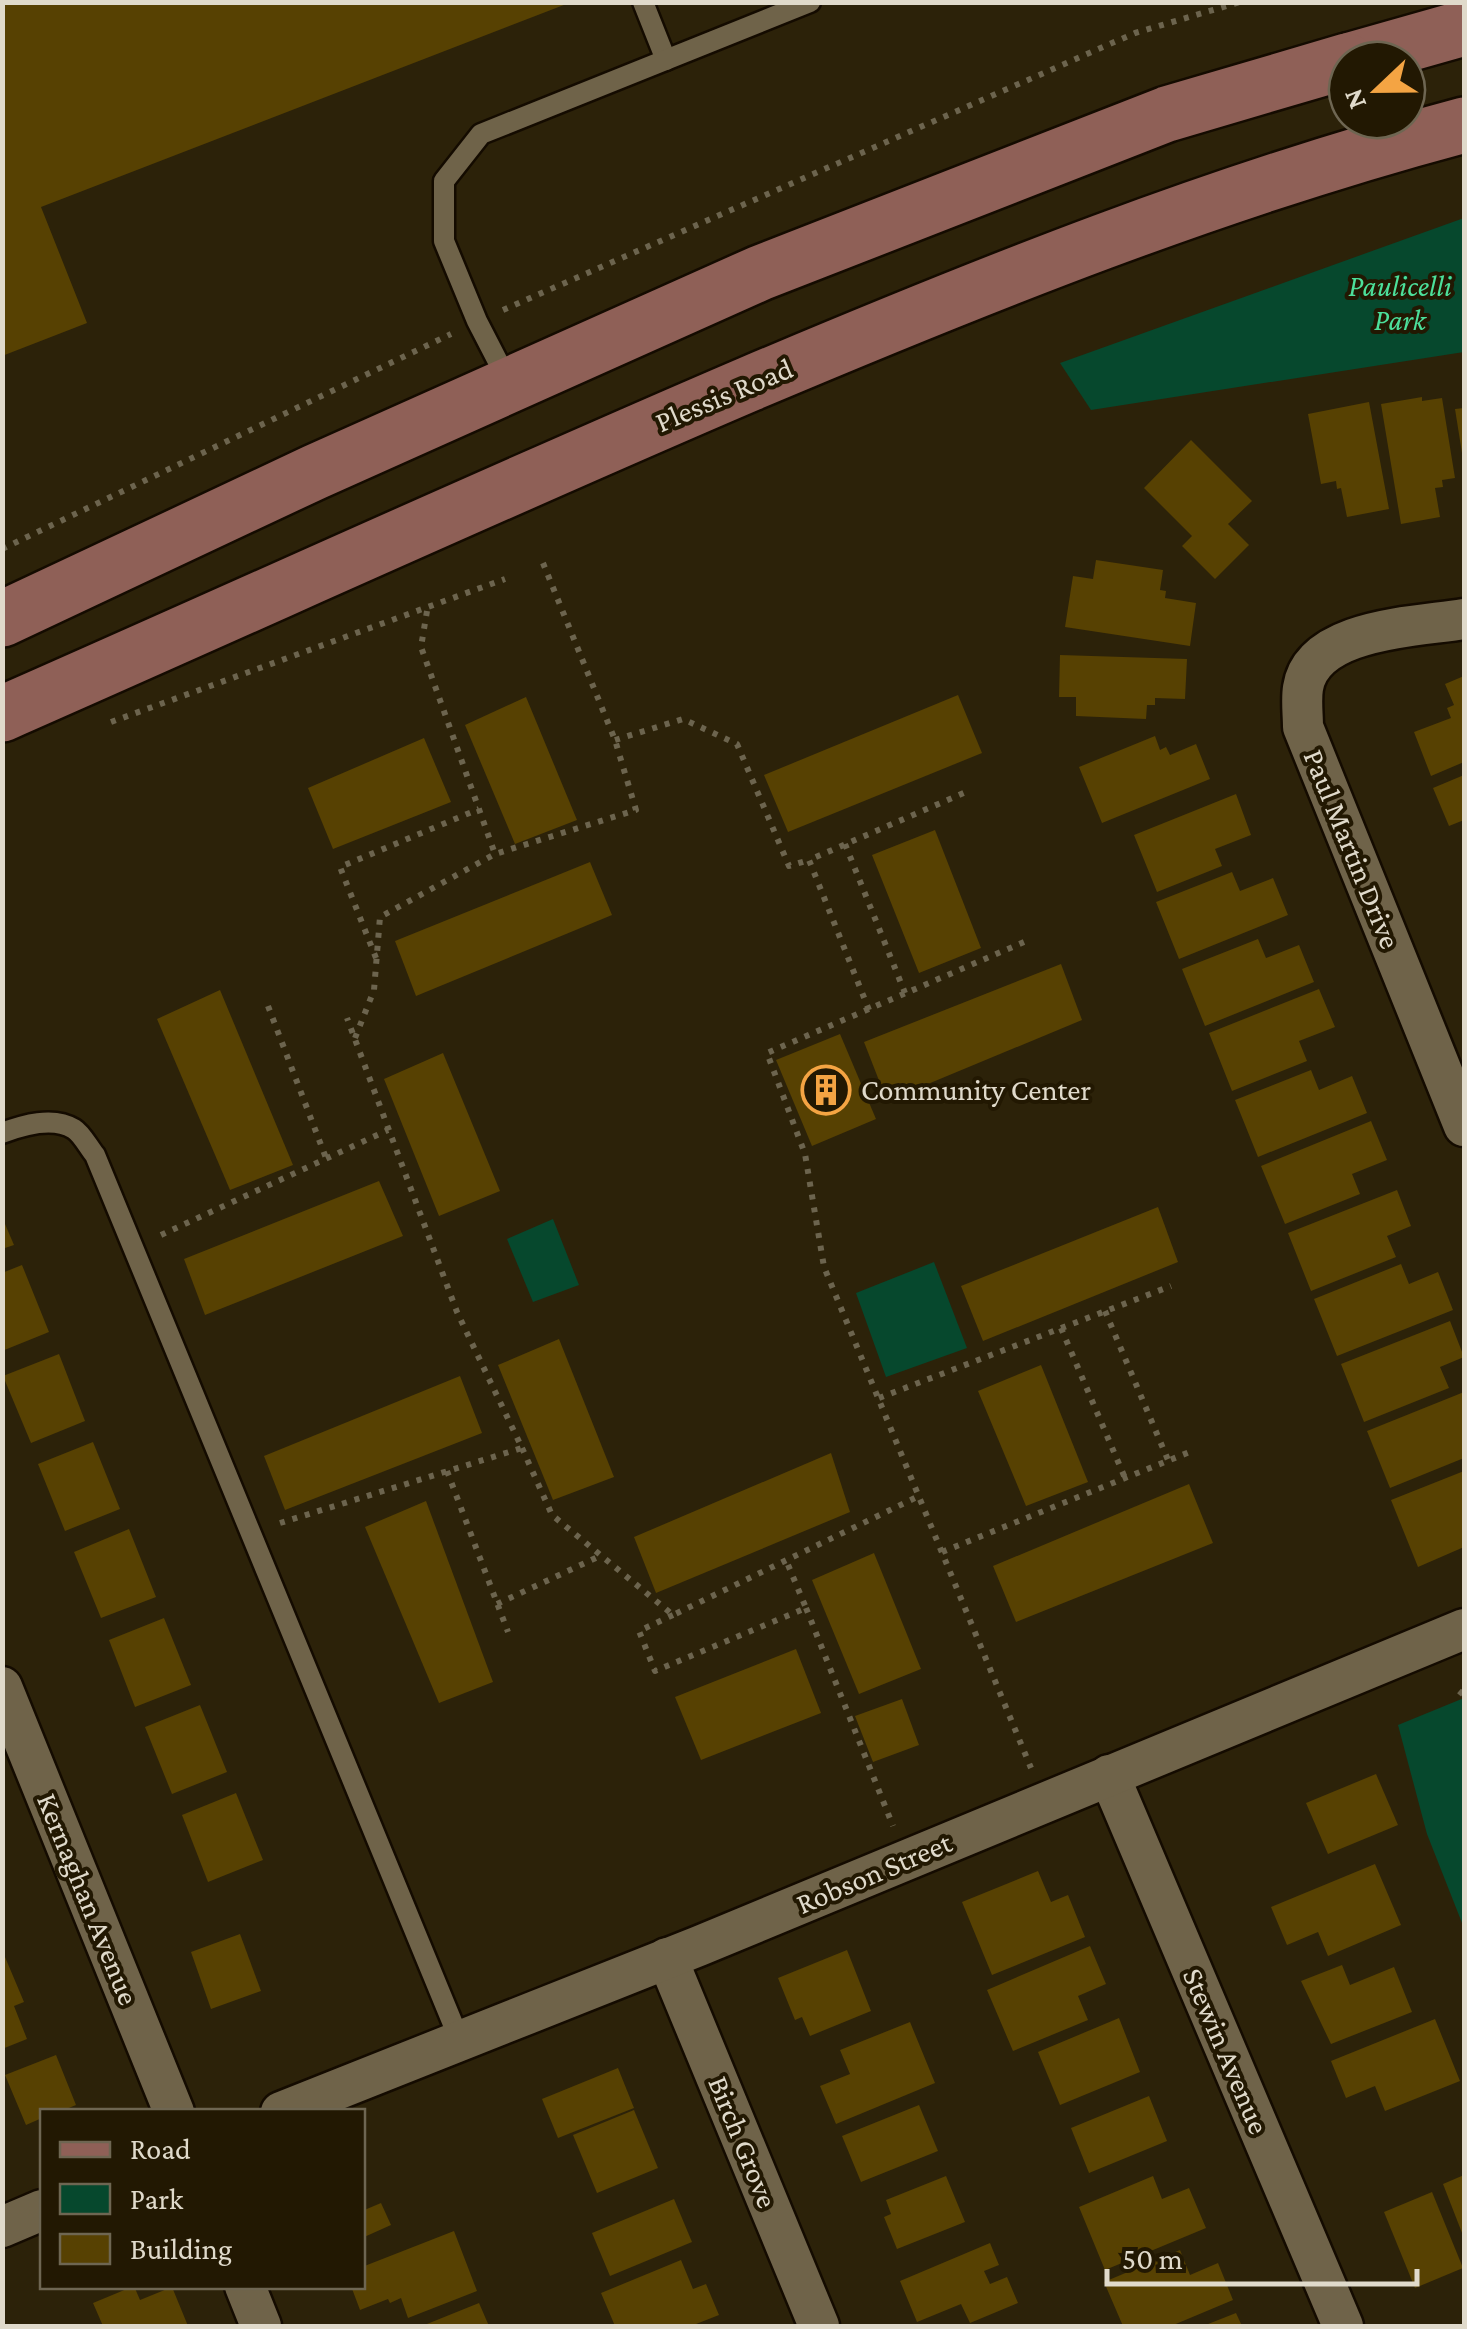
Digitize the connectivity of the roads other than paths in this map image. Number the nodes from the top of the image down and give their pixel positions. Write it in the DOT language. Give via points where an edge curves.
graph roads {
  1 [pos="643,2"];
  2 [pos="810,2"];
  3 [pos="1464,28"];
  4 [pos="1421,40"];
  5 [pos="666,60"];
  6 [pos="1327,66"];
  7 [pos="1464,125"];
  8 [pos="510,385"];
  9 [pos="2,619"];
  10 [pos="1464,619"];
  11 [pos="2,714"];
  12 [pos="1464,1126"];
  13 [pos="2,1134"];
  14 [pos="1464,1630"];
  15 [pos="2,1687"];
  16 [pos="1109,1774"];
  17 [pos="667,1958"];
  18 [pos="460,2041"];
  19 [pos="173,2109"];
  20 [pos="289,2109"];
  21 [pos="40,2211"];
  22 [pos="2,2227"];
  23 [pos="246,2289"];
  24 [pos="262,2326"];
  25 [pos="819,2326"];
  26 [pos="1343,2326"];
  1 -- 5 [label="lane"];
  2 -- 5 [label="lane"];
  3 -- 4 [label="main road"];
  5 -- 8 [label="lane" via="481,134 444,181 444,241"];
  6 -- 8 [label="main road" via="1166,114 940,201"];
  7 -- 11 [label="main road, Plessis Road" via="1196,208 957,296"];
  8 -- 9 [label="main road"];
  10 -- 12 [label="street, Paul Martin Drive" via="1352,637 1320,656 1303,685 1303,727"];
  13 -- 18 [label="lane" via="51,1123 76,1130 95,1155"];
  14 -- 16 [label="street, Robson Street"];
  15 -- 19 [label="street, Kernaghan Avenue"];
  16 -- 17 [label="street, Robson Street"];
  16 -- 26 [label="street, Stewin Avenue"];
  17 -- 18 [label="street, Robson Street"];
  17 -- 25 [label="street, Birch Grove"];
  18 -- 20 [label="street, Robson Street"];
  21 -- 22 [label="street"];
  23 -- 24 [label="street"];
}
